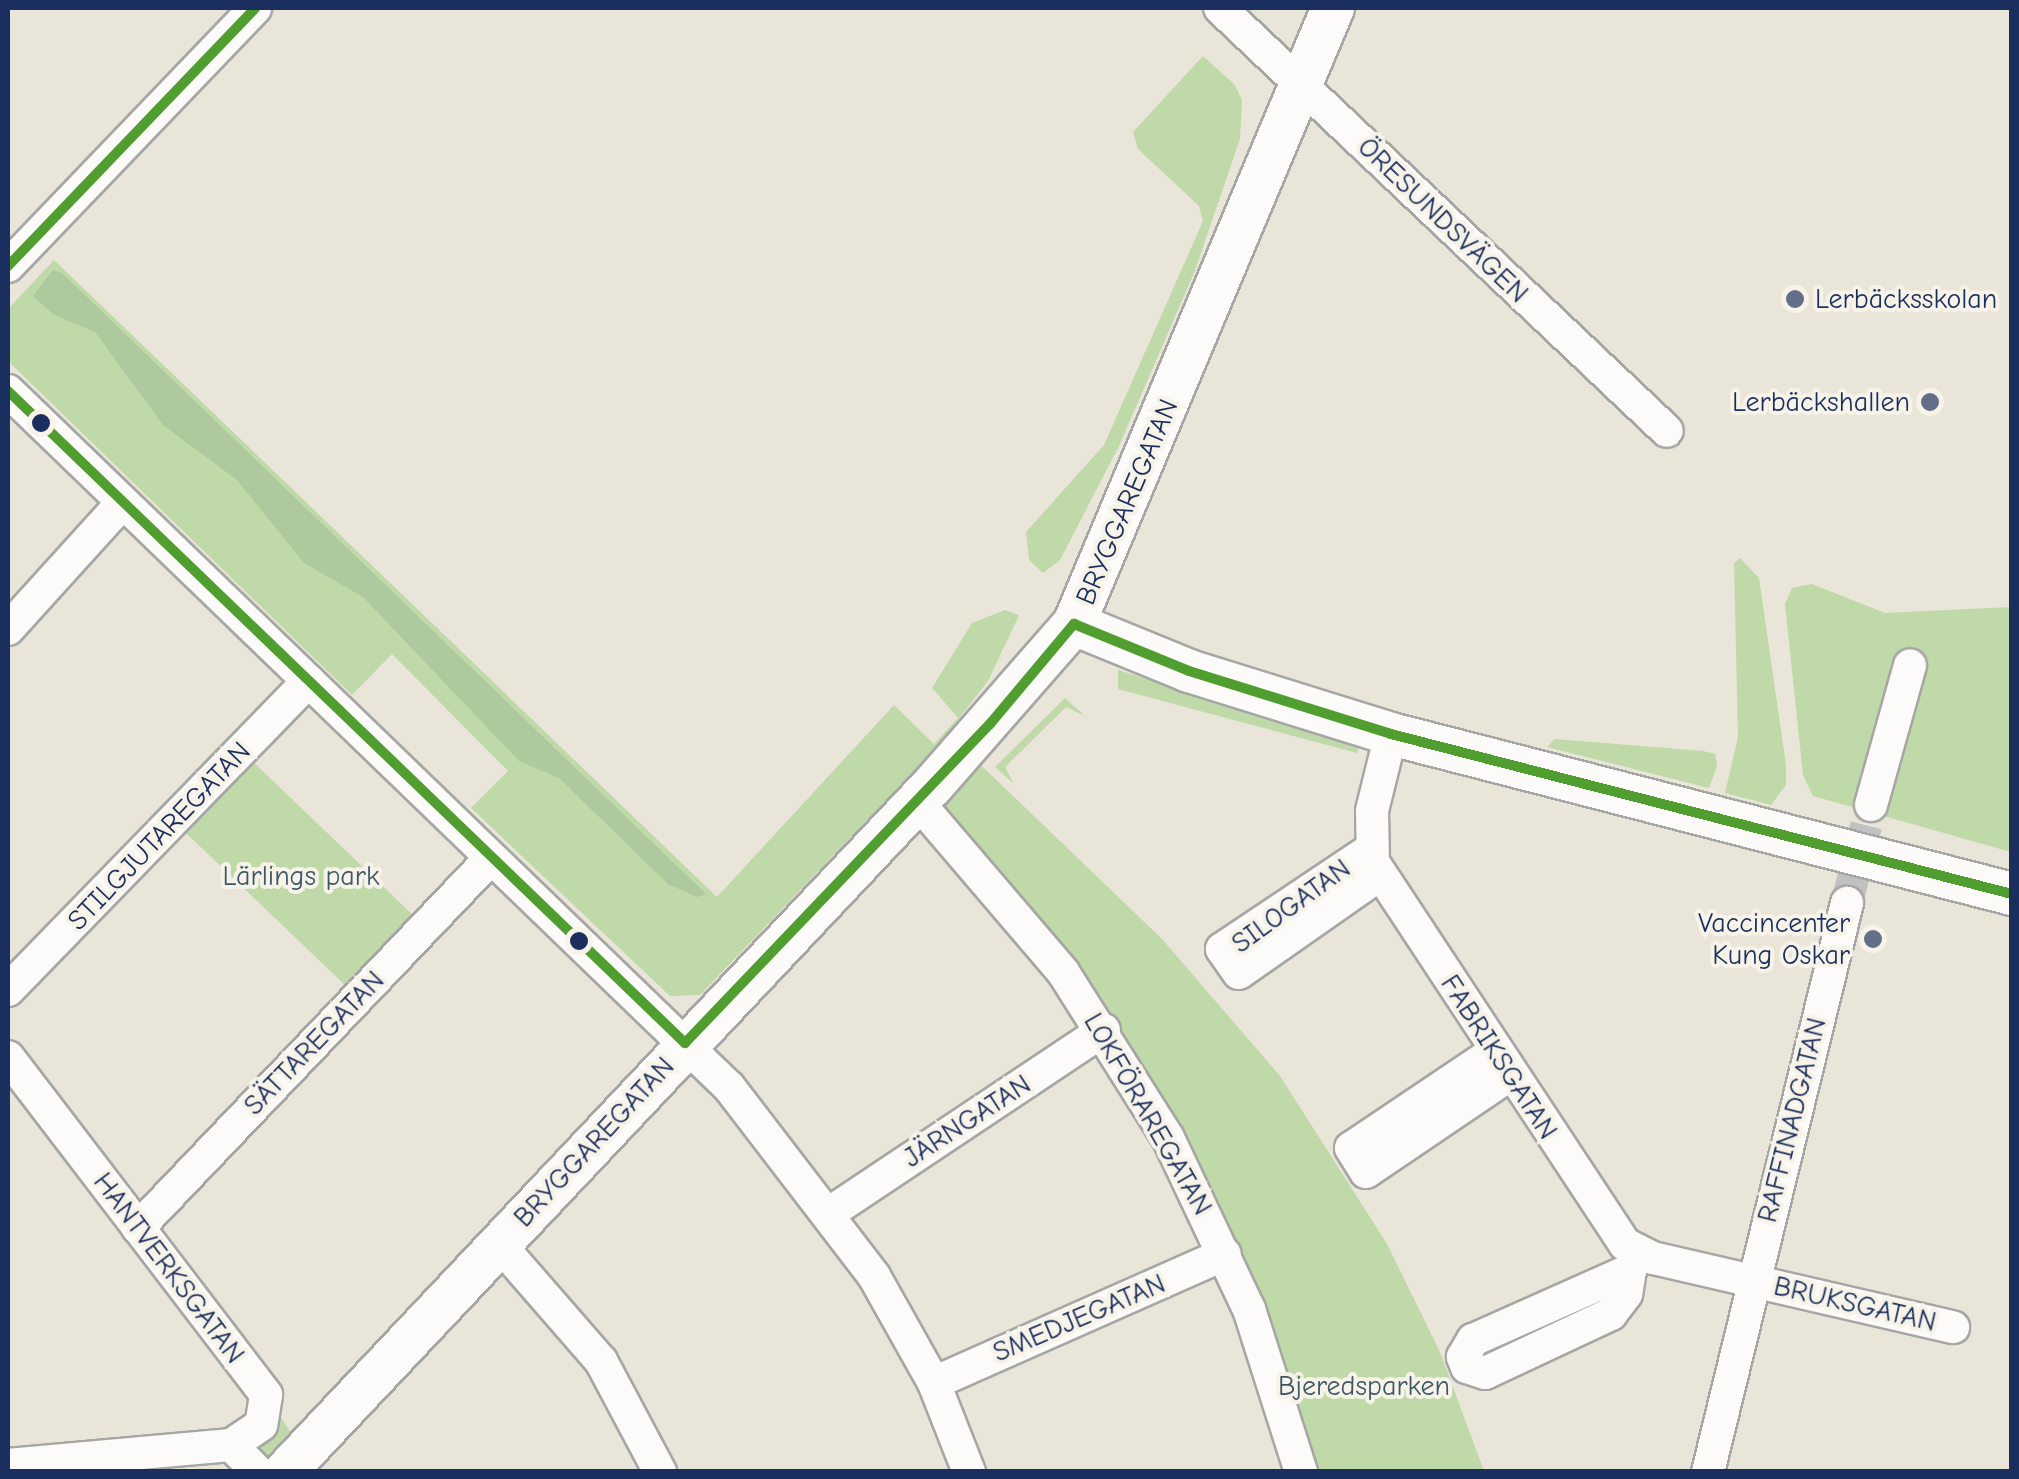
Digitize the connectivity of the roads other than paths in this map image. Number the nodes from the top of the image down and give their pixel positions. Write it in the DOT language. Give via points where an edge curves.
graph roads {
  1 [pos="255,8"];
  2 [pos="1220,8"];
  3 [pos="1333,8"];
  4 [pos="1300,85"];
  5 [pos="8,266"];
  6 [pos="8,390"];
  7 [pos="1667,431"];
  8 [pos="123,502"];
  9 [pos="1074,624"];
  10 [pos="8,629"];
  11 [pos="1910,666"];
  12 [pos="308,681"];
  13 [pos="1391,734"];
  14 [pos="917,801"];
  15 [pos="1871,805"];
  16 [pos="491,858"];
  17 [pos="2012,894"];
  18 [pos="1847,903"];
  19 [pos="8,990"];
  20 [pos="1104,1030"];
  21 [pos="685,1043"];
  22 [pos="8,1057"];
  23 [pos="830,1212"];
  24 [pos="138,1228"];
  25 [pos="500,1245"];
  26 [pos="1225,1254"];
  27 [pos="1634,1262"];
  28 [pos="1756,1281"];
  29 [pos="1953,1327"];
  30 [pos="934,1383"];
  31 [pos="231,1445"];
  32 [pos="8,1465"];
  33 [pos="286,1468"];
  34 [pos="660,1472"];
  35 [pos="968,1472"];
  36 [pos="1301,1472"];
  37 [pos="1708,1472"];
  1 -- 5 [label="street"];
  2 -- 4 [label="street, ÖRESUNDSVÄGEN"];
  3 -- 4 [label="main road, BRYGGAREGATAN"];
  4 -- 7 [label="street, ÖRESUNDSVÄGEN"];
  4 -- 9 [label="main road, BRYGGAREGATAN"];
  6 -- 8 [label="street"];
  8 -- 10 [label="street"];
  8 -- 12 [label="street"];
  9 -- 13 [label="main road" via="1189,671"];
  9 -- 14 [label="main road, BRYGGAREGATAN"];
  11 -- 15 [label="street"];
  12 -- 16 [label="street"];
  12 -- 19 [label="street, STILGJUTAREGATAN"];
  13 -- 17 [label="main road"];
  13 -- 27 [label="street, FABRIKSGATAN" via="1375,863"];
  14 -- 20 [label="street, LOKFÖRAREGATAN" via="1008,903"];
  14 -- 21 [label="main road, BRYGGAREGATAN"];
  16 -- 21 [label="street"];
  16 -- 24 [label="street, SÄTTAREGATAN"];
  18 -- 28 [label="street, RAFFINADGATAN"];
  20 -- 23 [label="street, JÄRNGATAN"];
  20 -- 26 [label="street, LOKFÖRAREGATAN"];
  21 -- 23 [label="street"];
  21 -- 25 [label="main road, BRYGGAREGATAN"];
  22 -- 24 [label="street, HANTVERKSGATAN"];
  23 -- 30 [label="street"];
  24 -- 31 [label="street, HANTVERKSGATAN" via="266,1395 260,1425"];
  25 -- 33 [label="main road, BRYGGAREGATAN"];
  25 -- 34 [label="street" via="600,1361"];
  26 -- 30 [label="street, SMEDJEGATAN"];
  26 -- 36 [label="street, LOKFÖRAREGATAN" via="1272,1371"];
  27 -- 27 [label="street" via="1473,1340 1463,1357 1467,1366 1485,1372 1611,1314 1626,1294"];
  27 -- 28 [label="street"];
  28 -- 29 [label="street, BRUKSGATAN"];
  28 -- 37 [label="street, RAFFINADGATAN"];
  30 -- 35 [label="street"];
  31 -- 32 [label="street"];
  31 -- 33 [label="street"];
}
